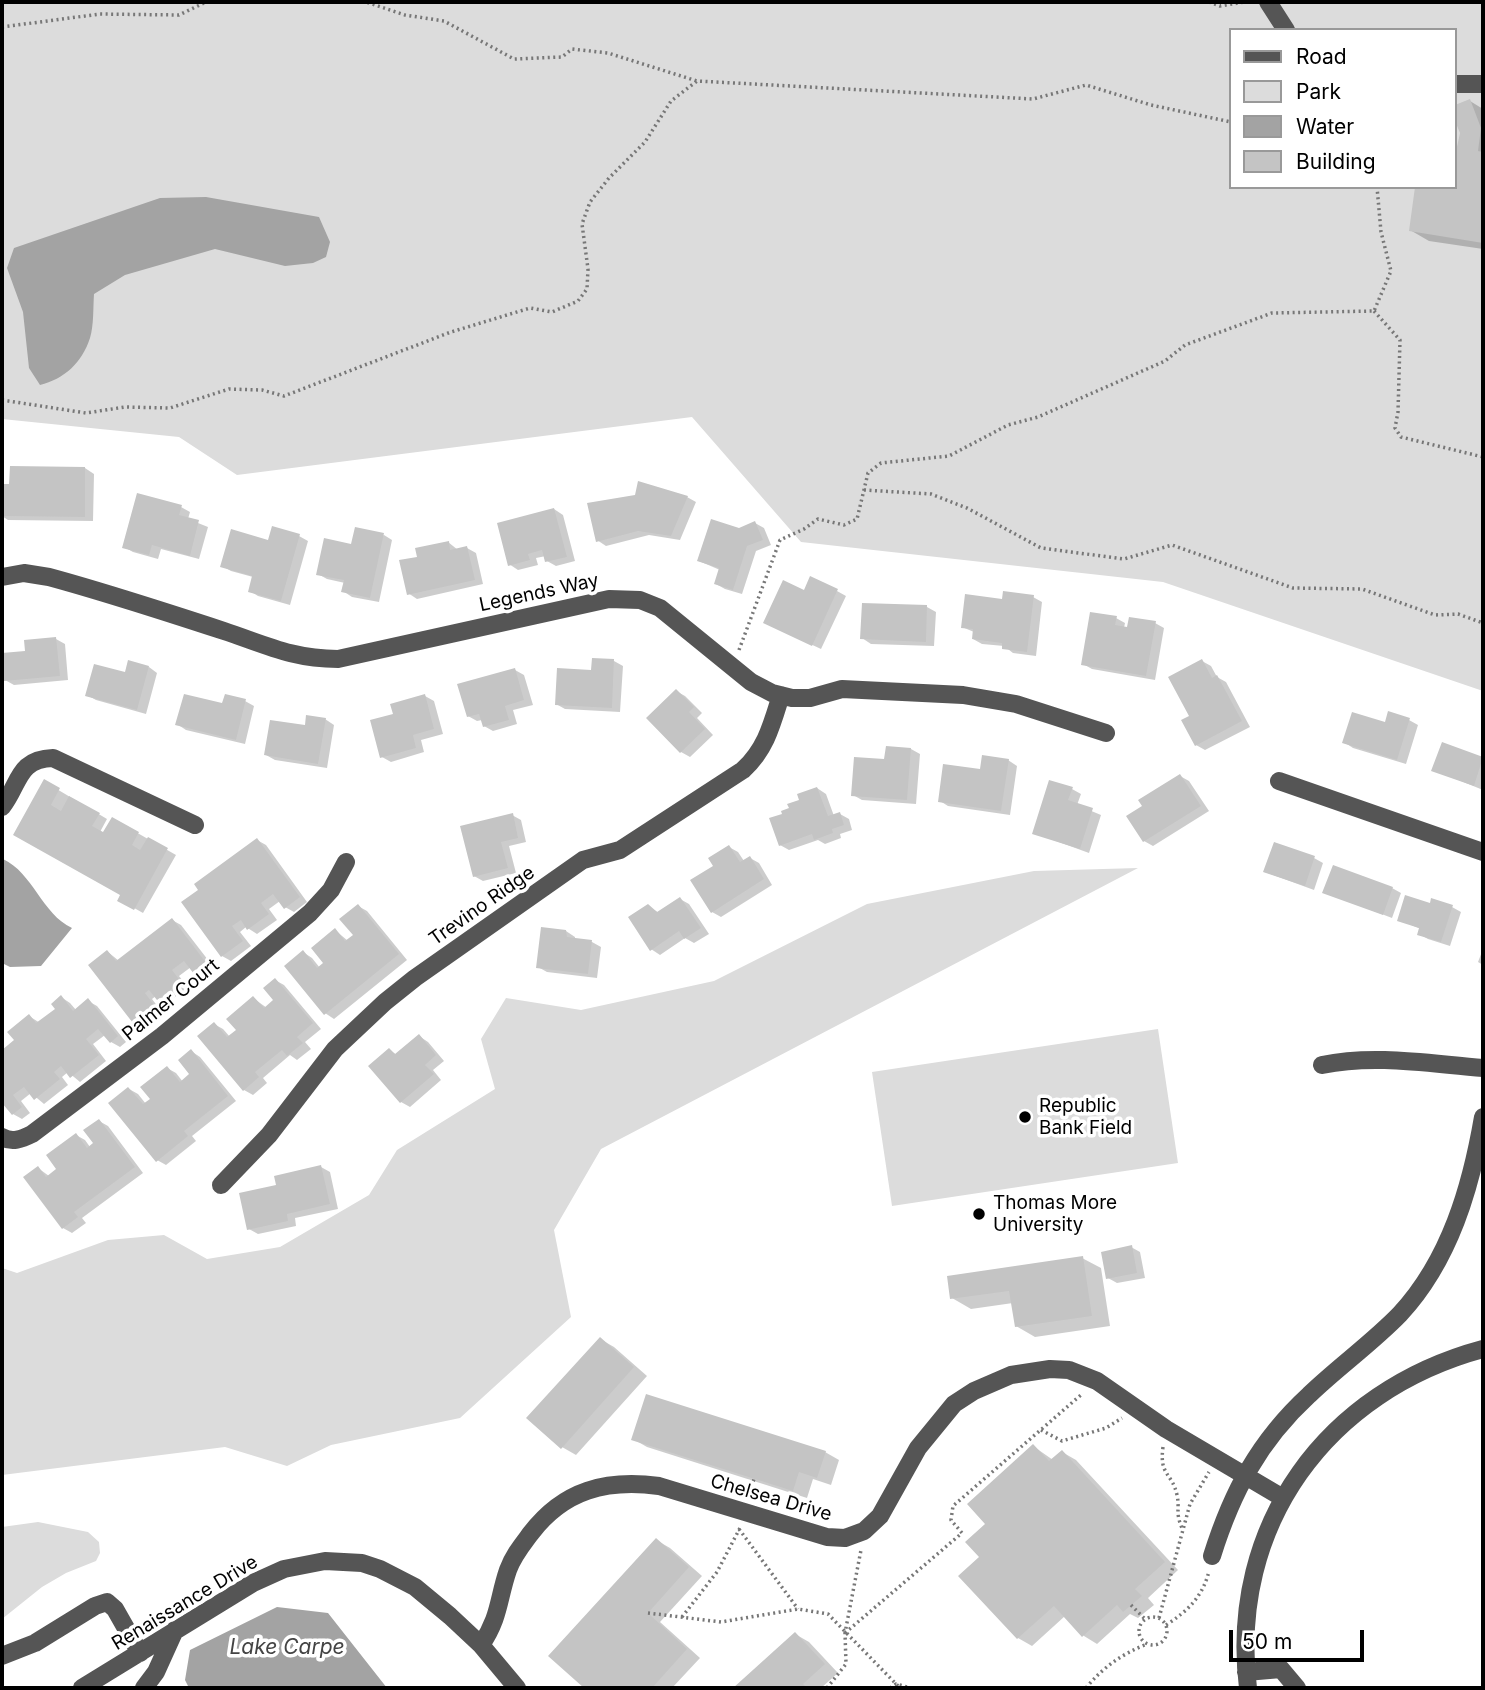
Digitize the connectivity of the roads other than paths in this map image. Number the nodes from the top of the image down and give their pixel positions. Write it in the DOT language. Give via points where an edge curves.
graph roads {
  1 [pos="1268,2"];
  2 [pos="1285,28"];
  3 [pos="1483,84"];
  4 [pos="1457,85"];
  5 [pos="2,577"];
  6 [pos="781,695"];
  7 [pos="1106,733"];
  8 [pos="1279,781"];
  9 [pos="2,807"];
  10 [pos="195,825"];
  11 [pos="1483,852"];
  12 [pos="346,863"];
  13 [pos="1322,1065"];
  14 [pos="1483,1068"];
  15 [pos="1483,1116"];
  16 [pos="2,1137"];
  17 [pos="221,1185"];
  18 [pos="1483,1349"];
  19 [pos="1244,1475"];
  20 [pos="1283,1498"];
  21 [pos="1212,1556"];
  22 [pos="175,1630"];
  23 [pos="481,1645"];
  24 [pos="141,1653"];
  25 [pos="2,1656"];
  26 [pos="1247,1680"];
  27 [pos="82,1688"];
  28 [pos="144,1688"];
  29 [pos="517,1688"];
  30 [pos="1297,1688"];
  1 -- 2 [label="street"];
  3 -- 4 [label="street"];
  5 -- 6 [label="street, Legends Way" via="24,573 49,577 312,659 338,659 609,599 640,600 660,608 751,682"];
  6 -- 7 [label="street, Legends Way" via="810,698 842,690 963,695 1016,704"];
  6 -- 17 [label="street, Trevino Ridge" via="768,738 743,770 620,850 583,860 385,1002 335,1049 269,1135"];
  8 -- 11 [label="street"];
  9 -- 10 [label="street" via="29,763 53,758"];
  12 -- 16 [label="street, Palmer Court" via="331,890 310,913 162,1036 32,1133 8,1141"];
  13 -- 14 [label="street" via="1374,1059"];
  15 -- 19 [label="street" via="1473,1173 1446,1247 1425,1281 1400,1314 1274,1431"];
  18 -- 20 [label="street" via="1412,1375 1378,1395 1323,1443"];
  19 -- 20 [label="street"];
  19 -- 21 [label="street"];
  19 -- 23 [label="street, Chelsea Drive" via="1097,1381 1069,1370 1011,1375 954,1404 918,1448 880,1516 864,1531 845,1538 741,1521 659,1486 605,1486 579,1493 559,1504 518,1550 508,1570 500,1608"];
  20 -- 26 [label="street" via="1260,1549 1249,1591"];
  22 -- 23 [label="street, Renaissance Drive" via="253,1583 284,1569 325,1560 362,1563 397,1576"];
  22 -- 24 [label="street, Renaissance Drive"];
  22 -- 28 [label="street"];
  23 -- 29 [label="street, Renaissance Drive"];
  24 -- 25 [label="street" via="107,1602 35,1643"];
  24 -- 27 [label="street, Renaissance Drive"];
  26 -- 30 [label="street" via="1281,1669"];
}
